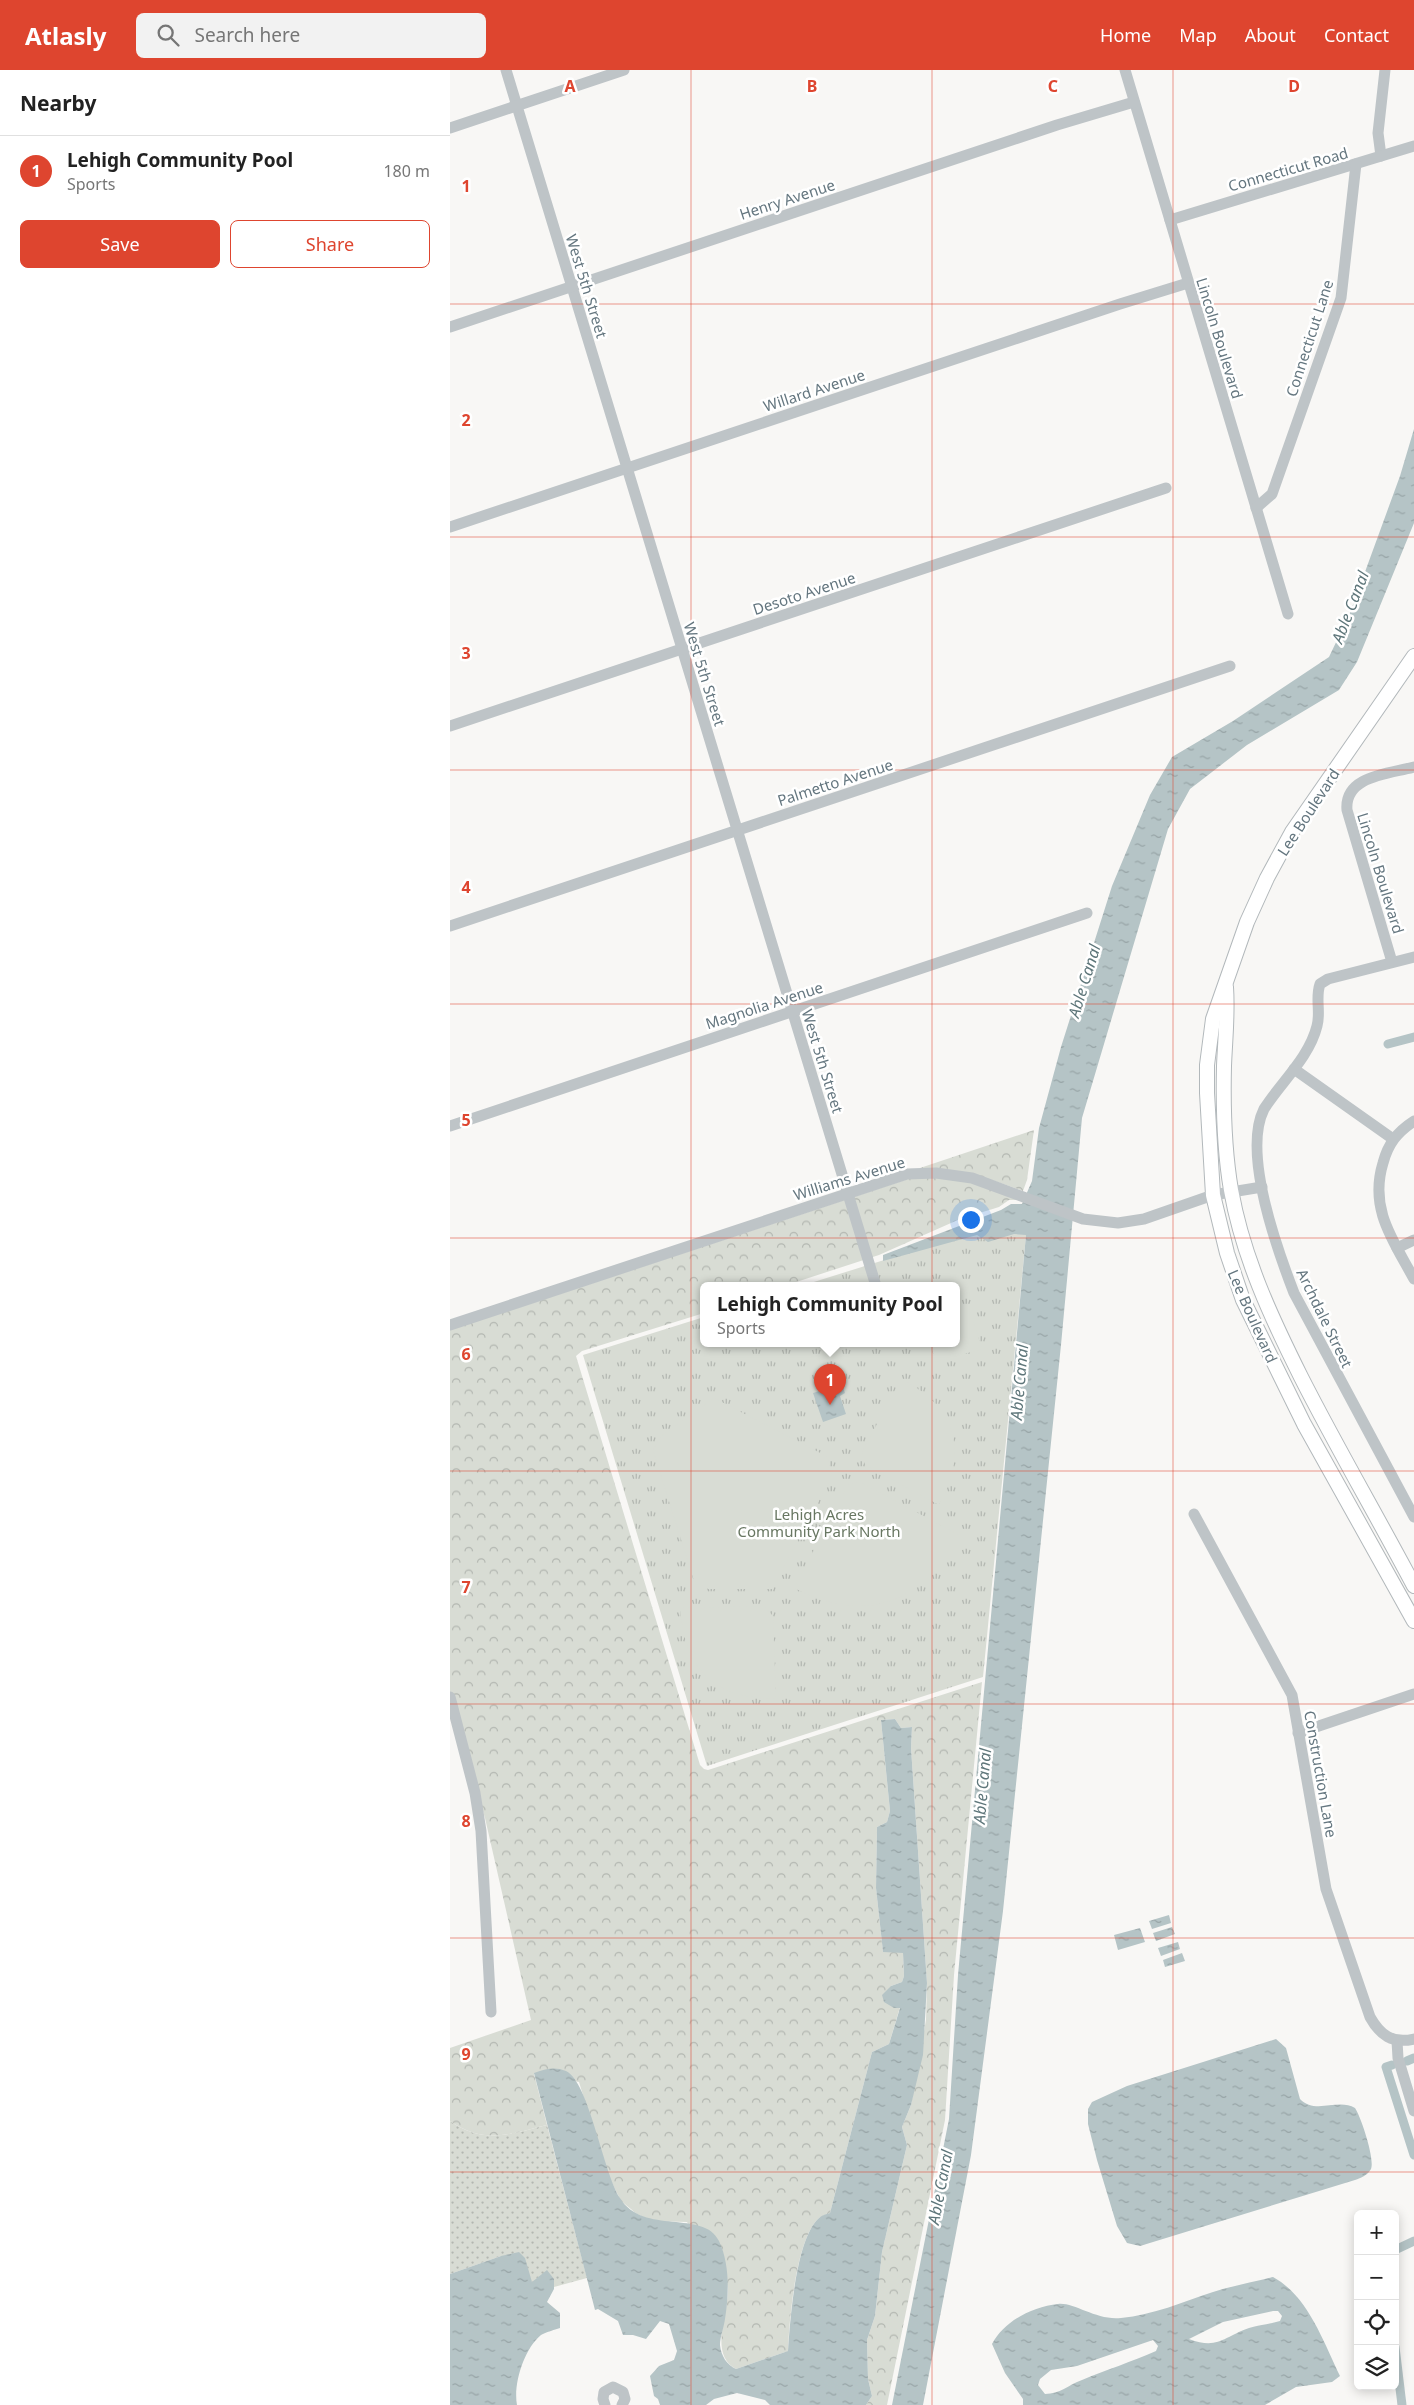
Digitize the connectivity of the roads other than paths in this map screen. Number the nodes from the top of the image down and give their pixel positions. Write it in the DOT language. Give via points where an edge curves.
graph roads {
  1 [pos="506,70"];
  2 [pos="624,70"];
  3 [pos="1124,70"];
  4 [pos="1385,70"];
  5 [pos="1134,102"];
  6 [pos="516,106"];
  7 [pos="450,128"];
  8 [pos="1414,146"];
  9 [pos="1382,156"];
  10 [pos="1356,164"];
  11 [pos="1170,220"];
  12 [pos="1188,283"];
  13 [pos="572,287"];
  14 [pos="450,327"];
  15 [pos="627,468"];
  16 [pos="1166,488"];
  17 [pos="1256,508"];
  18 [pos="450,527"];
  19 [pos="1288,614"];
  20 [pos="682,650"];
  21 [pos="1414,656"];
  22 [pos="1230,666"];
  23 [pos="450,726"];
  24 [pos="1414,767"];
  25 [pos="737,831"];
  26 [pos="1087,913"];
  27 [pos="450,926"];
  28 [pos="1414,957"];
  29 [pos="1392,962"];
  30 [pos="1226,981"];
  31 [pos="792,1012"];
  32 [pos="1294,1069"];
  33 [pos="1414,1121"];
  34 [pos="450,1126"];
  35 [pos="1393,1139"];
  36 [pos="1262,1187"];
  37 [pos="1232,1192"];
  38 [pos="847,1193"];
  39 [pos="1213,1195"];
  40 [pos="1414,1240"];
  41 [pos="1397,1248"];
  42 [pos="1414,1279"];
  43 [pos="875,1282"];
  44 [pos="450,1325"];
  45 [pos="1343,1495"];
  46 [pos="1194,1514"];
  47 [pos="1414,1517"];
  48 [pos="1401,1562"];
  49 [pos="1414,1586"];
  50 [pos="1414,1621"];
  51 [pos="1414,1694"];
  52 [pos="450,1697"];
  53 [pos="1298,1733"];
  54 [pos="492,2012"];
  55 [pos="1414,2039"];
  56 [pos="1397,2041"];
  57 [pos="1414,2111"];
  58 [pos="605,2405"];
  59 [pos="622,2405"];
  1 -- 6 [label="street, West 5th Street"];
  2 -- 6 [label="street"];
  3 -- 5 [label="street, Lincoln Boulevard"];
  4 -- 9 [label="street" via="1378,133"];
  5 -- 11 [label="street, Lincoln Boulevard"];
  5 -- 13 [label="street, Henry Avenue"];
  6 -- 7 [label="street"];
  6 -- 13 [label="street, West 5th Street"];
  8 -- 9 [label="street, Connecticut Road"];
  9 -- 10 [label="street, Connecticut Road"];
  10 -- 11 [label="street, Connecticut Road"];
  10 -- 17 [label="street, Connecticut Lane" via="1341,298 1272,494"];
  11 -- 12 [label="street, Lincoln Boulevard"];
  12 -- 15 [label="street, Willard Avenue"];
  12 -- 17 [label="street, Lincoln Boulevard"];
  13 -- 14 [label="street, Henry Avenue"];
  13 -- 15 [label="street, West 5th Street"];
  15 -- 18 [label="street, Willard Avenue"];
  15 -- 20 [label="street, West 5th Street"];
  16 -- 20 [label="street, Desoto Avenue"];
  17 -- 19 [label="street, Lincoln Boulevard"];
  20 -- 23 [label="street, Desoto Avenue"];
  20 -- 25 [label="street, West 5th Street"];
  21 -- 30 [label="main road, Lee Boulevard" via="1284,845 1256,902"];
  22 -- 25 [label="street, Palmetto Avenue"];
  24 -- 29 [label="street, Lincoln Boulevard" via="1361,782 1349,791 1346,799"];
  25 -- 27 [label="street, Palmetto Avenue"];
  25 -- 31 [label="street, West 5th Street"];
  26 -- 31 [label="street, Magnolia Avenue"];
  28 -- 29 [label="street"];
  29 -- 32 [label="street, Archdale Street" via="1320,984 1317,1025"];
  30 -- 37 [label="main road, Lee Boulevard" via="1224,1140"];
  30 -- 39 [label="main road, Lee Boulevard" via="1213,1018 1207,1065"];
  31 -- 34 [label="street, Magnolia Avenue"];
  31 -- 38 [label="street, West 5th Street"];
  32 -- 35 [label="street"];
  32 -- 36 [label="street, Archdale Street" via="1270,1099 1260,1118 1257,1137"];
  33 -- 35 [label="street"];
  35 -- 41 [label="street" via="1379,1175 1378,1198 1384,1223"];
  36 -- 37 [label="street, Williams Avenue"];
  36 -- 47 [label="street, Archdale Street" via="1294,1293"];
  37 -- 39 [label="street, Williams Avenue"];
  37 -- 48 [label="main road, Lee Boulevard" via="1261,1294 1320,1414"];
  38 -- 39 [label="street, Williams Avenue" via="907,1174 936,1172 972,1178 1083,1219 1118,1223 1131,1222"];
  38 -- 43 [label="street, West 5th Street"];
  38 -- 44 [label="street, Williams Avenue"];
  39 -- 45 [label="main road, Lee Boulevard" via="1243,1300"];
  40 -- 41 [label="street"];
  41 -- 42 [label="street"];
  45 -- 48 [label="main road" via="1353,1494 1386,1552"];
  45 -- 50 [label="main road, Lee Boulevard"];
  46 -- 53 [label="street, Construction Lane" via="1288,1684"];
  48 -- 49 [label="main road, Lee Boulevard"];
  51 -- 53 [label="street"];
  52 -- 54 [label="street" via="475,1793"];
  53 -- 56 [label="street, Construction Lane" via="1326,1889 1370,2017 1377,2030"];
  55 -- 56 [label="street"];
  56 -- 57 [label="street" via="1398,2058"];
  58 -- 59 [label="street" via="604,2392 613,2387 623,2392 625,2399"];
}
